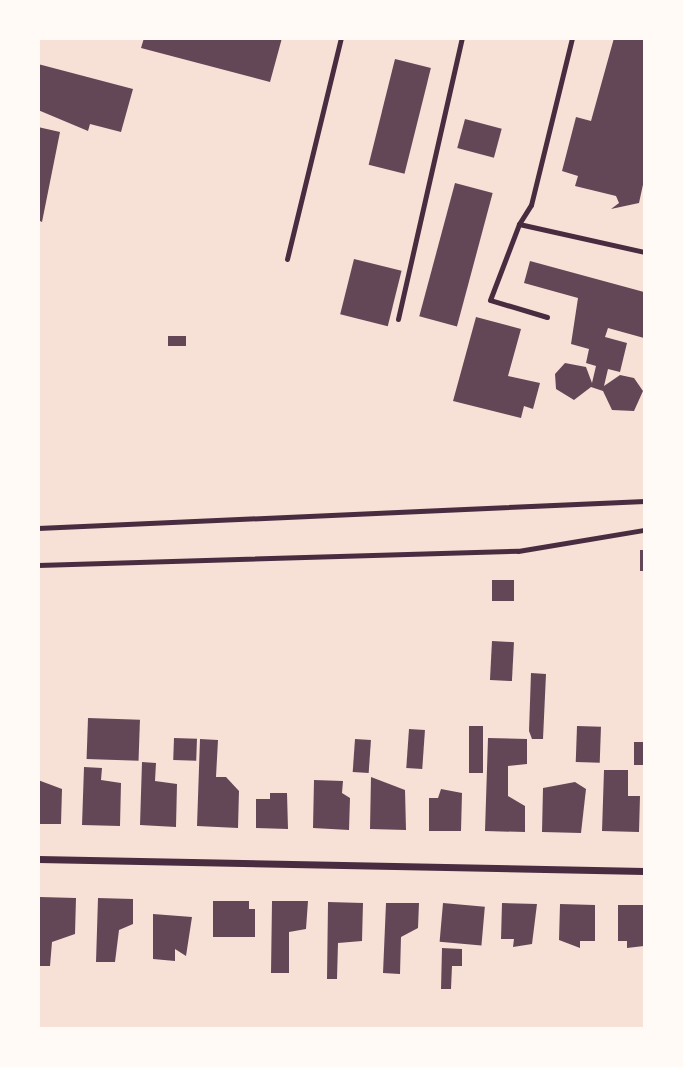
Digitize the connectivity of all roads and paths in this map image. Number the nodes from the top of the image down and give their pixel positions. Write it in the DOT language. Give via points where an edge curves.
graph roads {
  1 [pos="341,38"];
  2 [pos="463,38"];
  3 [pos="572,38"];
  4 [pos="519,224"];
  5 [pos="645,252"];
  6 [pos="287,259"];
  7 [pos="547,317"];
  8 [pos="398,318"];
  9 [pos="645,500"];
  10 [pos="38,528"];
  11 [pos="645,530"];
  12 [pos="38,565"];
  13 [pos="38,859"];
  14 [pos="645,870"];
  1 -- 6 [label="lane"];
  2 -- 8 [label="lane"];
  3 -- 4 [label="lane" via="531,205"];
  4 -- 5 [label="lane"];
  4 -- 7 [label="lane" via="490,300"];
  9 -- 10 [label="path"];
  11 -- 12 [label="lane" via="518,551"];
  13 -- 14 [label="street"];
}
